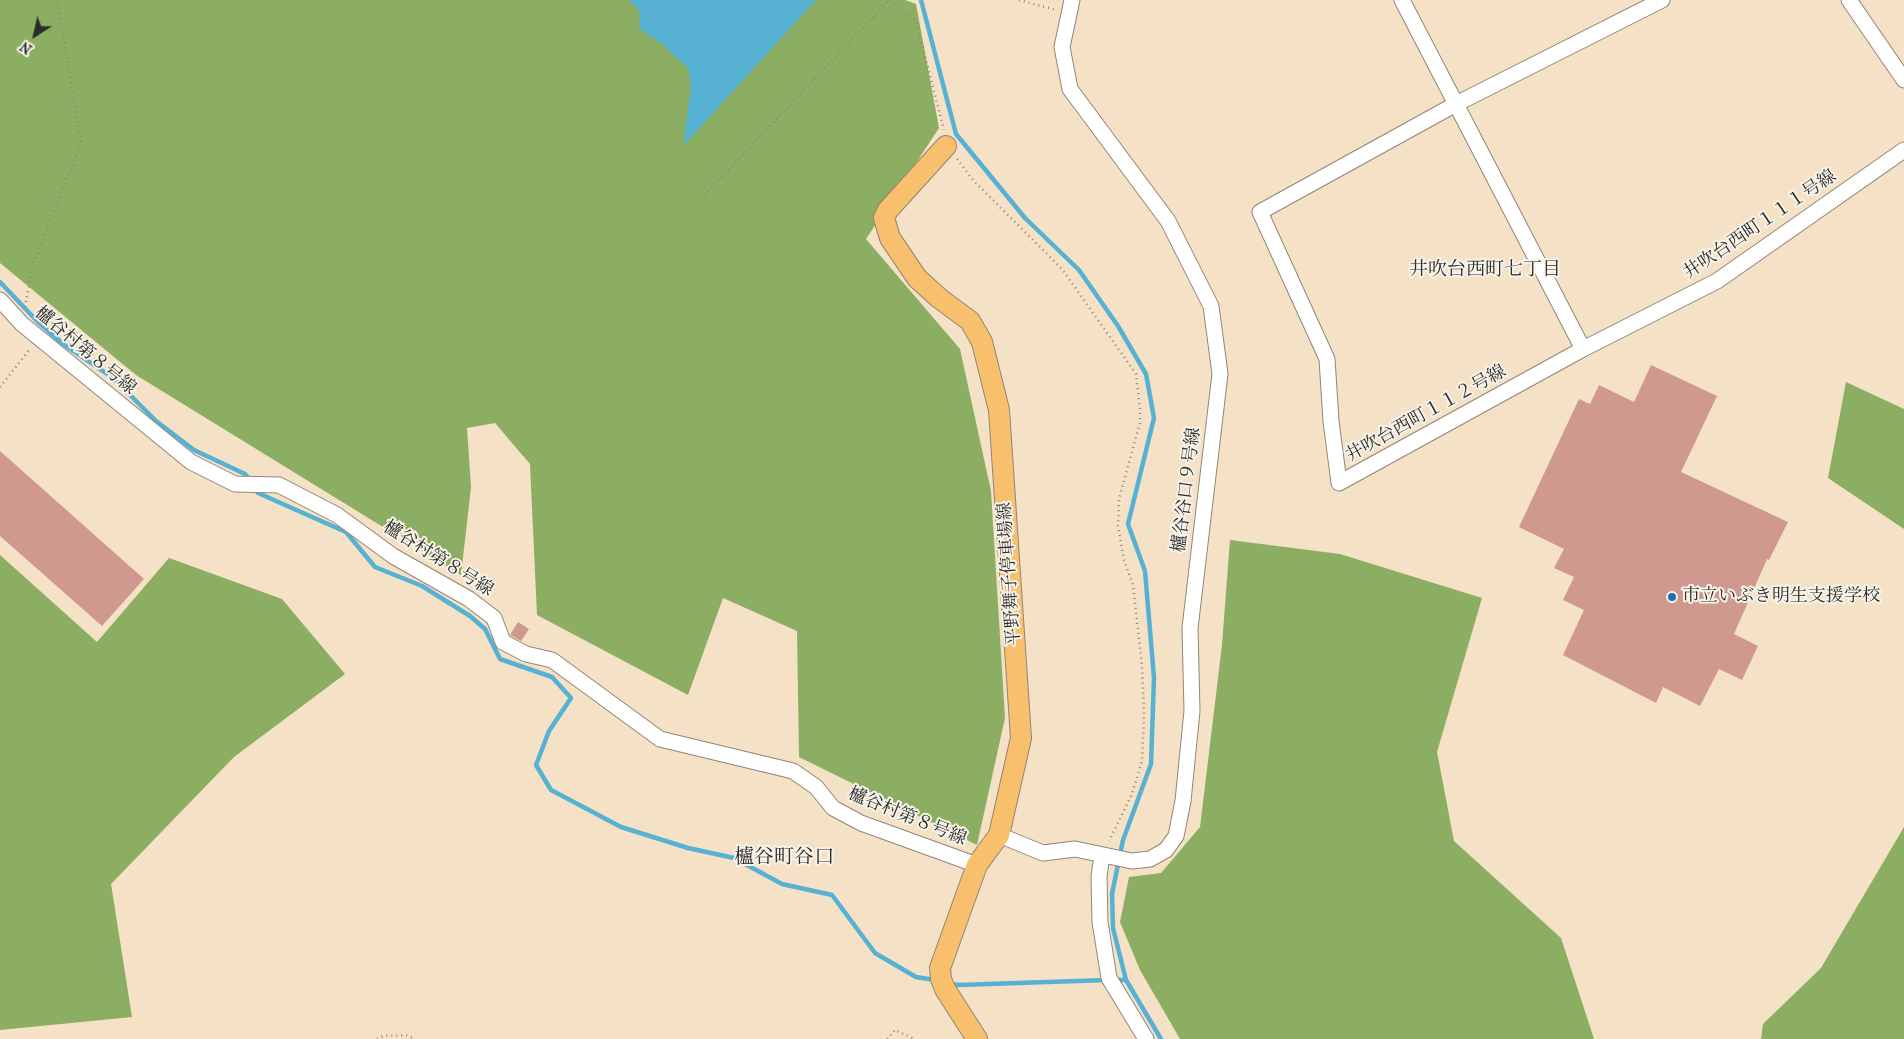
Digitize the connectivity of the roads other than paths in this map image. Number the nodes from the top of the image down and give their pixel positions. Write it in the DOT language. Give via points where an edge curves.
graph roads {
  1 [pos="1402,0"];
  2 [pos="1662,0"];
  3 [pos="1849,0"];
  4 [pos="1070,7"];
  5 [pos="1904,80"];
  6 [pos="1456,104"];
  7 [pos="946,146"];
  8 [pos="1904,150"];
  9 [pos="0,300"];
  10 [pos="1583,349"];
  11 [pos="999,835"];
  12 [pos="1108,856"];
  13 [pos="977,865"];
  14 [pos="977,1039"];
  15 [pos="1146,1039"];
  1 -- 6 [label="street"];
  2 -- 6 [label="street"];
  3 -- 5 [label="street"];
  4 -- 12 [label="street, 櫨谷谷口９号線" via="1062,47 1070,89 1168,221 1211,306 1220,374 1190,628 1192,711 1176,836 1166,850 1150,859 1129,861"];
  6 -- 10 [label="street"];
  6 -- 10 [label="street, 井吹台西町１１２号線" via="1260,212 1327,358 1339,483"];
  7 -- 11 [label="main road, 平野舞子停車場線" via="884,218 890,238 917,278 970,321 982,342 999,410 1021,738"];
  8 -- 10 [label="street, 井吹台西町１１１号線" via="1717,281"];
  9 -- 13 [label="street, 櫨谷村第８号線" via="22,324 191,462 235,484 279,485 337,515 393,556 470,599 494,618 503,642 526,654 552,660 660,739 793,771 816,787 833,808 861,823"];
  11 -- 12 [label="street, 櫨谷谷口９号線" via="1043,854 1075,849"];
  11 -- 13 [label="main road, 平野舞子停車場線"];
  12 -- 15 [label="street" via="1099,876 1100,922 1108,978"];
  13 -- 14 [label="main road, 平野舞子停車場線" via="940,968 943,984"];
}
